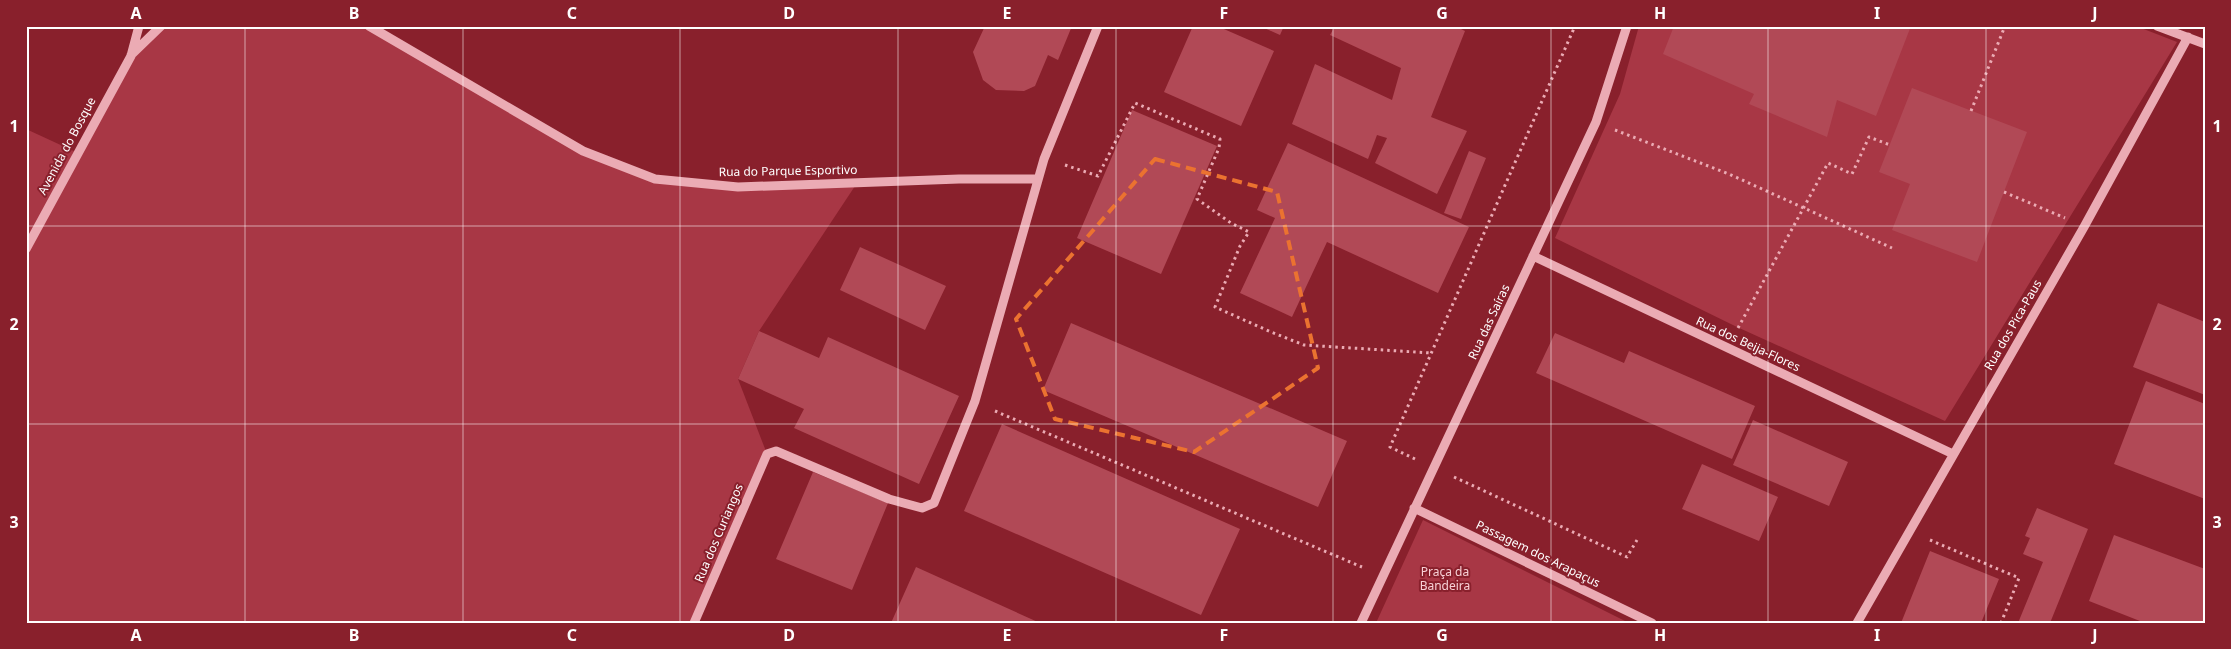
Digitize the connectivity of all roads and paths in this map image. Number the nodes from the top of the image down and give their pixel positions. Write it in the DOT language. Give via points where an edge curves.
graph roads {
  1 [pos="139,26"];
  2 [pos="161,26"];
  3 [pos="369,26"];
  4 [pos="1098,26"];
  5 [pos="1627,26"];
  6 [pos="2005,26"];
  7 [pos="2158,26"];
  8 [pos="2188,37"];
  9 [pos="2205,44"];
  10 [pos="130,56"];
  11 [pos="1971,111"];
  12 [pos="1596,122"];
  13 [pos="1890,145"];
  14 [pos="1044,159"];
  15 [pos="1037,179"];
  16 [pos="2004,192"];
  17 [pos="1804,208"];
  18 [pos="2084,226"];
  19 [pos="1892,248"];
  20 [pos="26,249"];
  21 [pos="1533,256"];
  22 [pos="1727,348"];
  23 [pos="1431,353"];
  24 [pos="991,409"];
  25 [pos="1953,454"];
  26 [pos="1414,508"];
  27 [pos="1908,531"];
  28 [pos="1384,576"];
  29 [pos="694,623"];
  30 [pos="1361,623"];
  31 [pos="1652,623"];
  32 [pos="1857,623"];
  33 [pos="2001,623"];
  1 -- 10 [label="street, Avenida do Bosque"];
  2 -- 10 [label="street, Avenida do Bosque"];
  3 -- 15 [label="street, Rua do Parque Esportivo" via="583,151 655,180 738,187"];
  4 -- 14 [label="street"];
  5 -- 12 [label="street, Rua das Saíras"];
  6 -- 11 [label="path"];
  7 -- 8 [label="street"];
  8 -- 9 [label="street"];
  8 -- 18 [label="street, Rua dos Pica-Paus"];
  10 -- 20 [label="street, Avenida do Bosque"];
  12 -- 17 [label="path" via="1729,174"];
  12 -- 21 [label="street, Rua das Saíras"];
  13 -- 17 [label="path" via="1869,137 1852,174 1828,163"];
  14 -- 15 [label="street"];
  14 -- 23 [label="path" via="1098,176 1135,103 1220,139 1197,199 1249,232 1240,246 1216,307 1304,345"];
  15 -- 29 [label="street, Rua dos Curiangos" via="974,401 934,503 922,508 889,499 776,451 766,454"];
  16 -- 18 [label="path"];
  17 -- 19 [label="path"];
  17 -- 22 [label="path"];
  18 -- 25 [label="street, Rua dos Pica-Paus"];
  21 -- 22 [label="street, Rua dos Beija-Flores"];
  21 -- 26 [label="street, Rua das Saíras"];
  22 -- 25 [label="street, Rua dos Beija-Flores"];
  24 -- 28 [label="path"];
  25 -- 27 [label="street, Rua dos Pica-Paus"];
  26 -- 28 [label="street, Rua das Saíras"];
  26 -- 31 [label="street, Passagem dos Arapaçus"];
  27 -- 32 [label="street, Rua dos Pica-Paus"];
  27 -- 33 [label="path" via="2019,578"];
  28 -- 30 [label="street, Rua das Saíras"];
}
